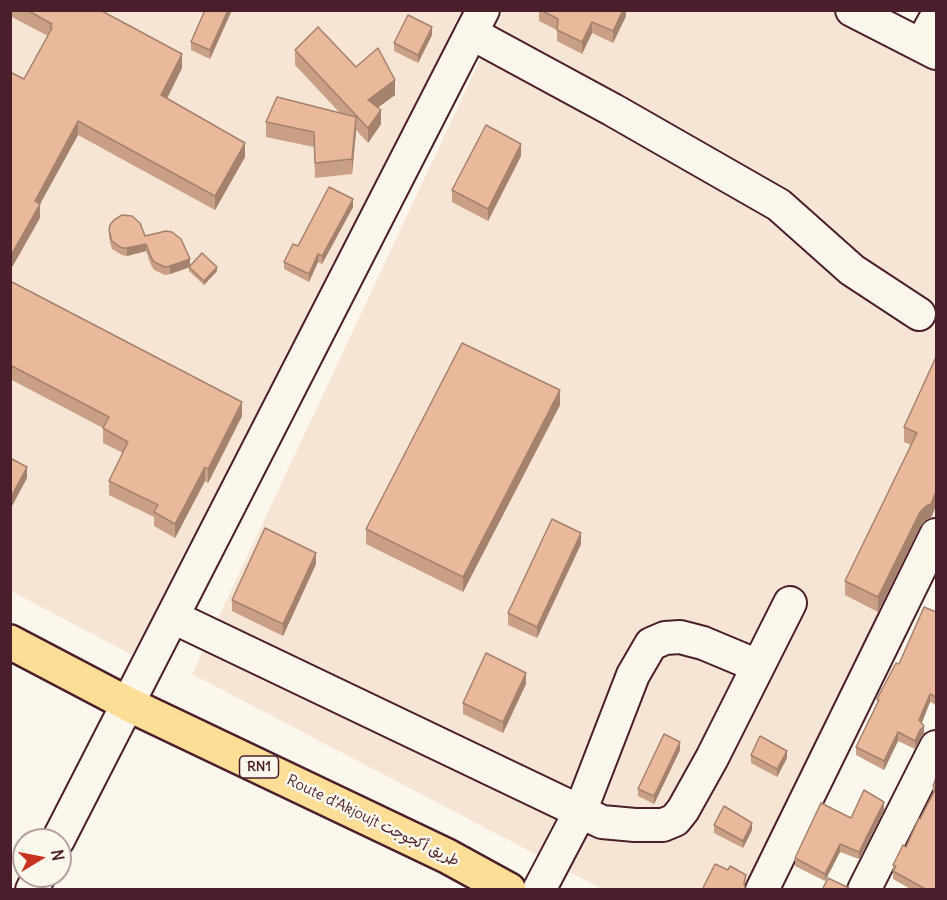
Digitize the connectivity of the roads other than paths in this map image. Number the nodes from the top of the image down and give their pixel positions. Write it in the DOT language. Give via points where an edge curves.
graph roads {
  1 [pos="852,10"];
  2 [pos="936,18"];
  3 [pos="477,22"];
  4 [pos="929,49"];
  5 [pos="919,314"];
  6 [pos="936,536"];
  7 [pos="790,603"];
  8 [pos="173,617"];
  9 [pos="10,642"];
  10 [pos="758,666"];
  11 [pos="128,704"];
  12 [pos="936,747"];
  13 [pos="580,812"];
  14 [pos="64,828"];
  15 [pos="509,890"];
  16 [pos="539,890"];
  17 [pos="762,890"];
  18 [pos="864,890"];
  1 -- 4 [label="street"];
  2 -- 4 [label="street"];
  3 -- 5 [label="street" via="614,110 779,205 852,270"];
  3 -- 8 [label="street"];
  6 -- 17 [label="street"];
  7 -- 10 [label="street"];
  8 -- 11 [label="street"];
  8 -- 13 [label="street"];
  9 -- 11 [label="highway, Route d'Akjoujt طريق أكجوجت / RN1"];
  10 -- 13 [label="street" via="712,758 675,820 663,825 635,825 602,822"];
  10 -- 13 [label="street" via="680,637 651,644 633,675"];
  11 -- 14 [label="street"];
  11 -- 15 [label="highway, Route d'Akjoujt طريق أكجوجت / RN1" via="447,856"];
  12 -- 18 [label="street"];
  13 -- 16 [label="street"];
}
